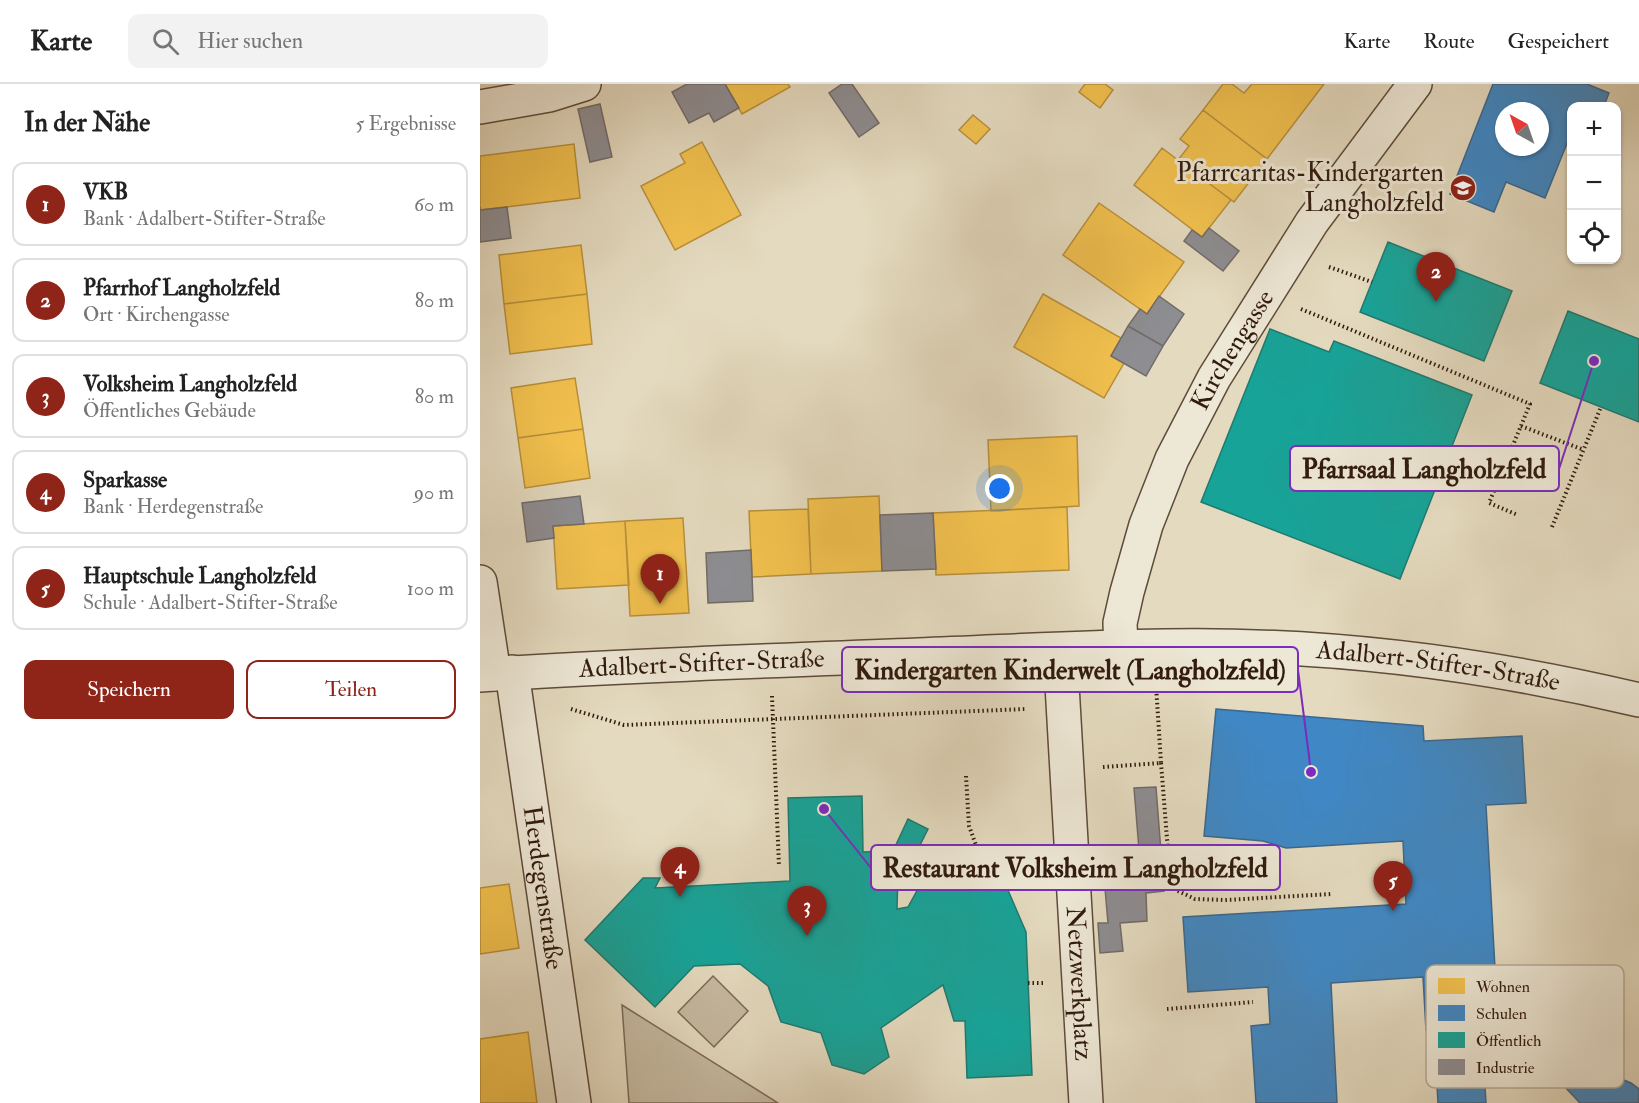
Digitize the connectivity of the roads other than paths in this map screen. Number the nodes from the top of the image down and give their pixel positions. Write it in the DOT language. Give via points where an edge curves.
graph roads {
  1 [pos="584,84"];
  2 [pos="1415,84"];
  3 [pos="480,107"];
  4 [pos="480,582"];
  5 [pos="1121,648"];
  6 [pos="1060,650"];
  7 [pos="495,674"];
  8 [pos="1639,700"];
  9 [pos="574,1103"];
  10 [pos="1086,1103"];
  1 -- 3 [label="street"];
  2 -- 5 [label="street, Kirchengasse" via="1312,222 1211,383 1146,525 1126,592 1120,623"];
  4 -- 7 [label="street, Herdegenstraße"];
  5 -- 6 [label="street, Adalbert-Stifter-Straße"];
  5 -- 8 [label="street, Adalbert-Stifter-Straße" via="1222,647 1386,656 1464,665"];
  6 -- 7 [label="street, Adalbert-Stifter-Straße"];
  6 -- 10 [label="street, Netzwerkplatz"];
  7 -- 9 [label="street, Herdegenstraße" via="517,705"];
}
